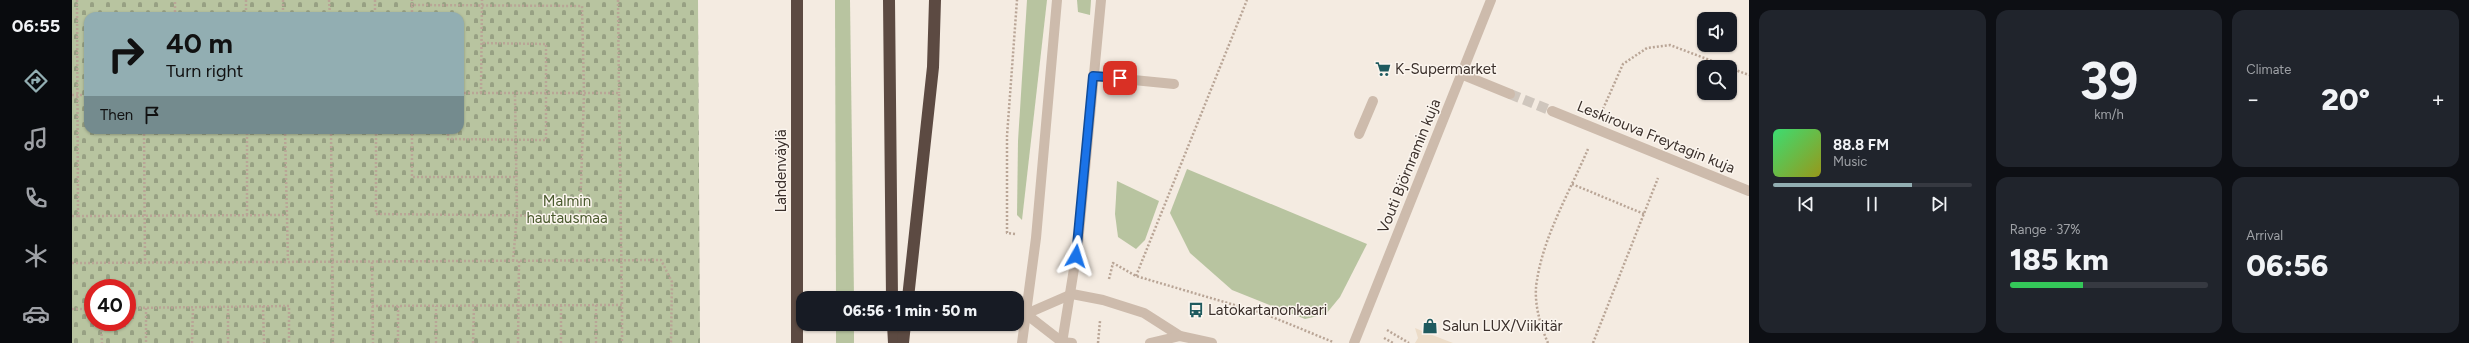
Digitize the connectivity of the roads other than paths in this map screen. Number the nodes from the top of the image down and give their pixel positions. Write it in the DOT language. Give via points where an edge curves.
graph roads {
  1 [pos="798,0"];
  2 [pos="889,0"];
  3 [pos="935,0"];
  4 [pos="1057,0"];
  5 [pos="1101,0"];
  6 [pos="1491,0"];
  7 [pos="1461,74"];
  8 [pos="1093,76"];
  9 [pos="1174,84"];
  10 [pos="1510,94"];
  11 [pos="1372,100"];
  12 [pos="1552,111"];
  13 [pos="1359,134"];
  14 [pos="1749,192"];
  15 [pos="892,291"];
  16 [pos="909,291"];
  17 [pos="1072,294"];
  18 [pos="1026,314"];
  19 [pos="893,331"];
  20 [pos="905,331"];
  21 [pos="1180,336"];
  22 [pos="797,343"];
  23 [pos="894,343"];
  24 [pos="903,343"];
  25 [pos="1022,343"];
  26 [pos="1066,343"];
  27 [pos="1150,343"];
  28 [pos="1212,343"];
  29 [pos="1354,343"];
  1 -- 22 [label="highway, Lahdenväylä"];
  2 -- 15 [label="highway"];
  3 -- 16 [label="highway" via="933,67"];
  4 -- 18 [label="street" via="1036,238"];
  5 -- 8 [label="street"];
  6 -- 7 [label="street, Vouti Björnramin kuja"];
  7 -- 10 [label="street"];
  7 -- 29 [label="street, Vouti Björnramin kuja"];
  8 -- 9 [label="street"];
  8 -- 17 [label="street"];
  11 -- 13 [label="street"];
  12 -- 14 [label="street, Leskirouva Freytagin kuja"];
  17 -- 18 [label="street"];
  17 -- 21 [label="street" via="1103,300 1144,313"];
  17 -- 26 [label="street"];
  18 -- 25 [label="street"];
  18 -- 26 [label="street"];
  19 -- 23 [label="highway"];
  20 -- 24 [label="highway"];
  21 -- 27 [label="street"];
  21 -- 28 [label="street"];
}
